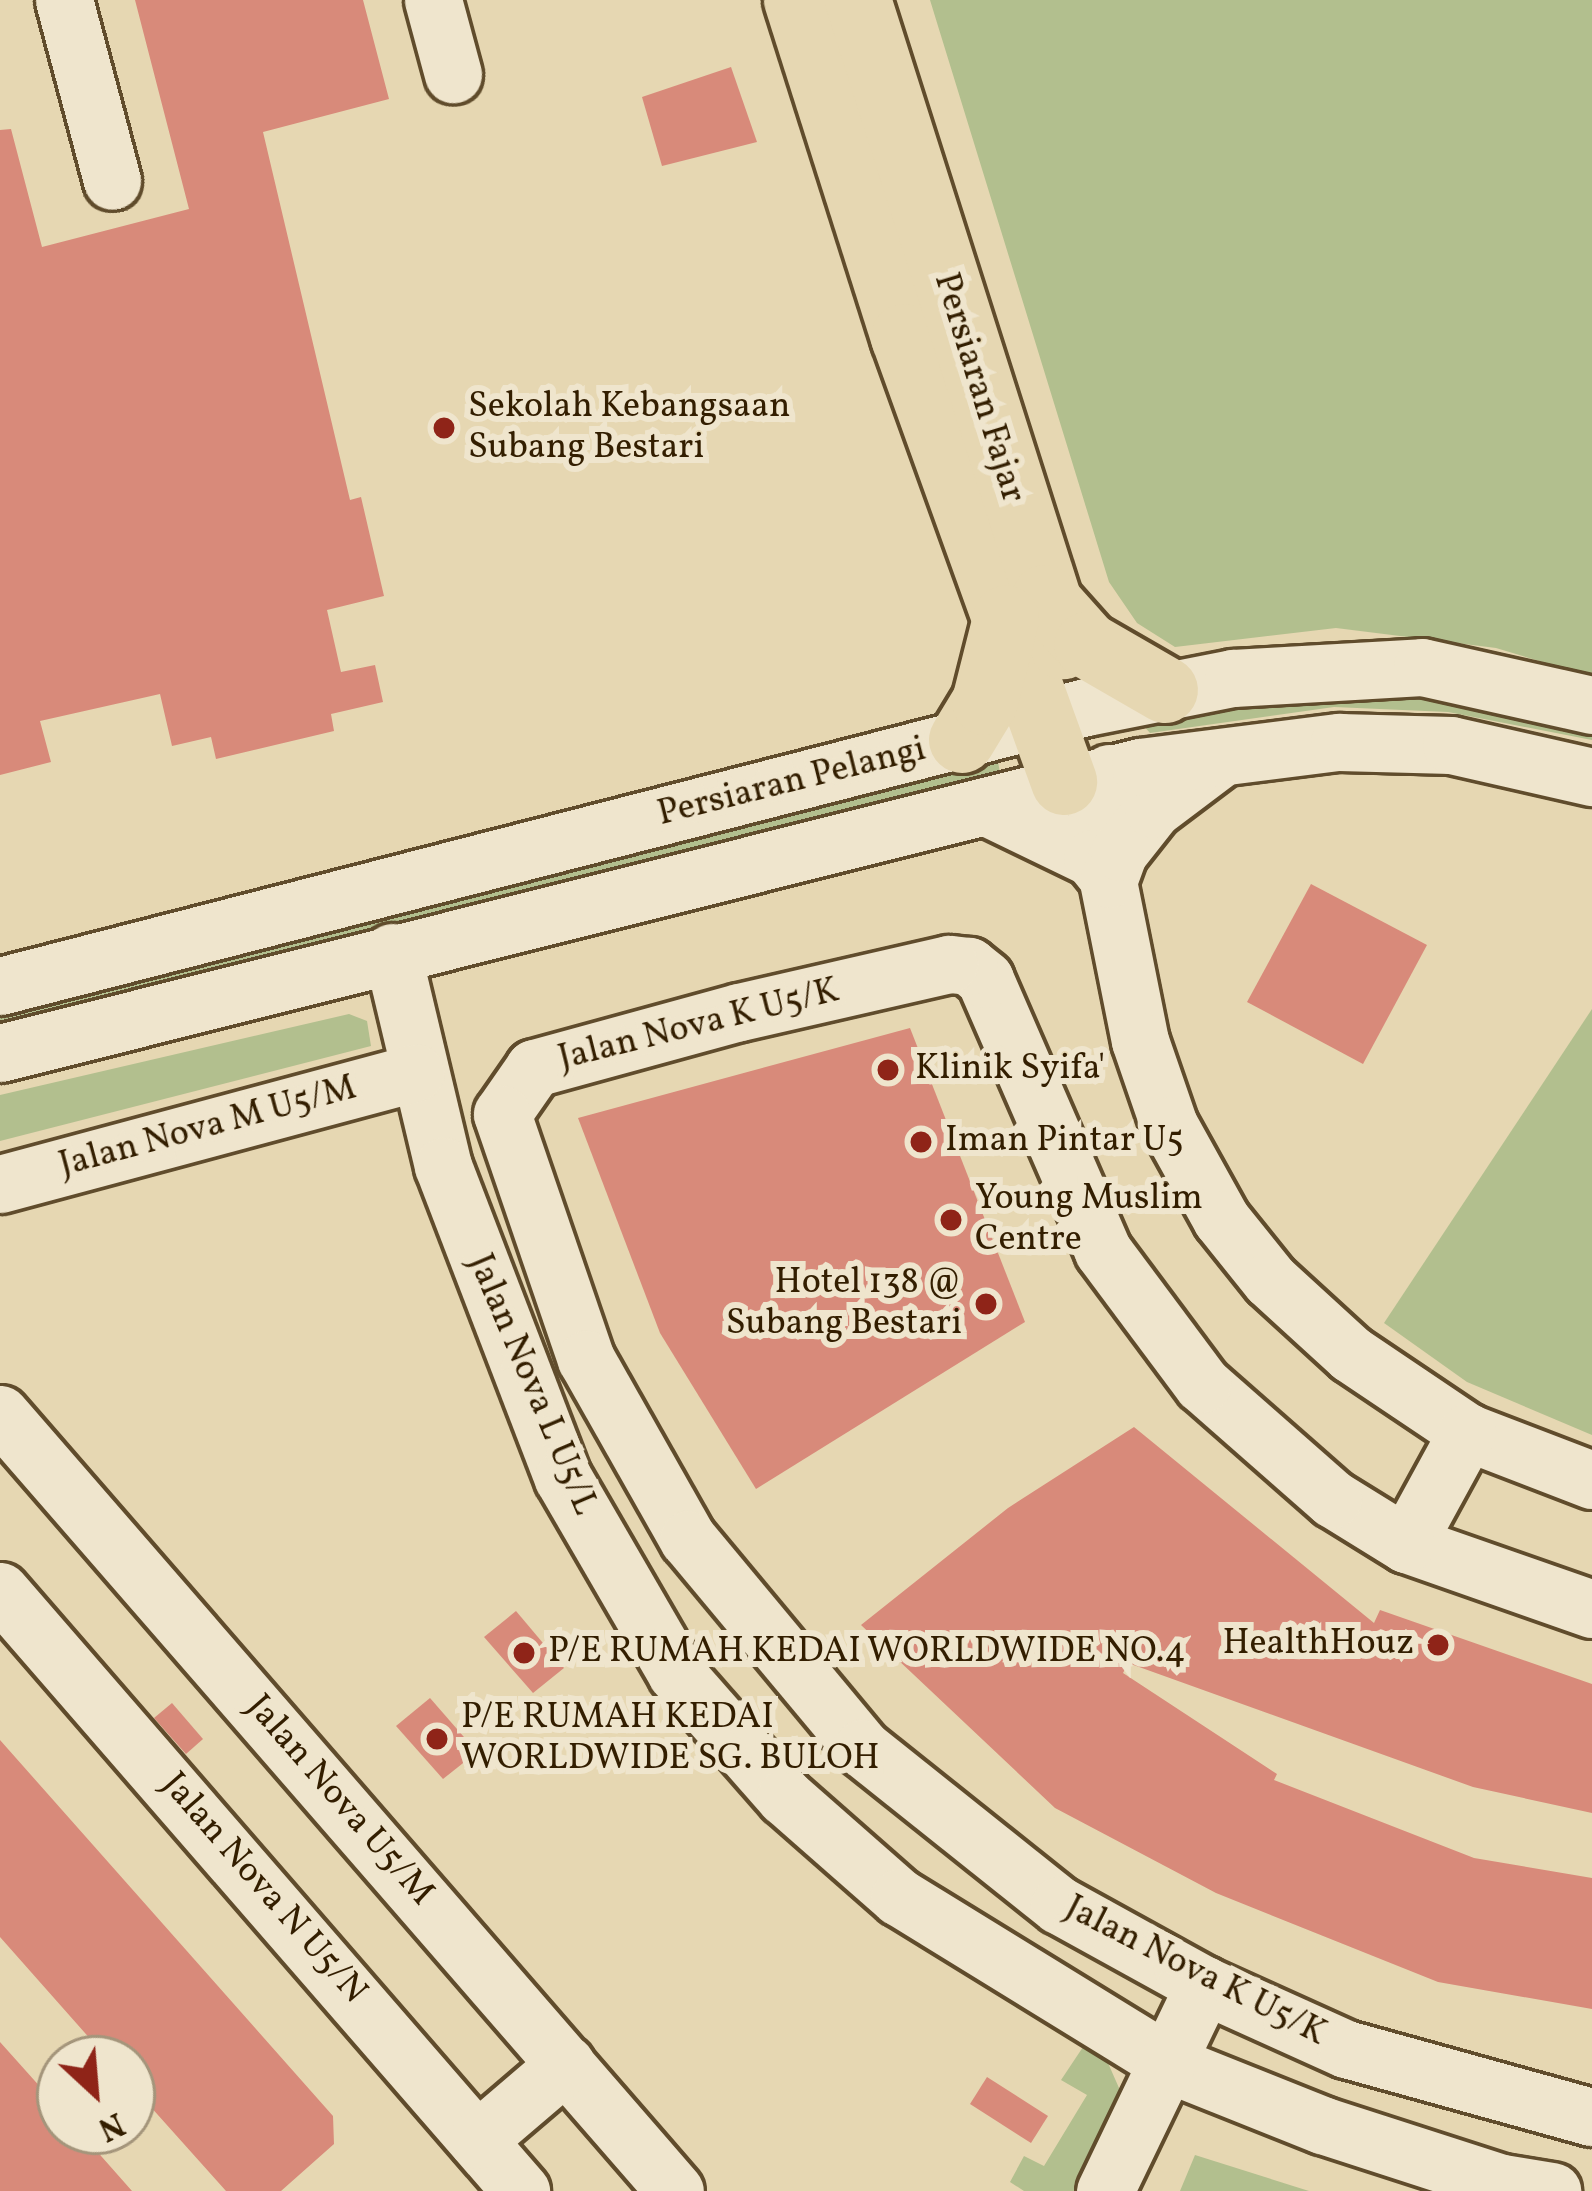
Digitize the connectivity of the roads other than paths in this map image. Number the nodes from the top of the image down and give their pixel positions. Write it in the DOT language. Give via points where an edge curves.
graph roads {
  1 [pos="64,0"];
  2 [pos="433,0"];
  3 [pos="797,0"];
  4 [pos="858,0"];
  5 [pos="452,74"];
  6 [pos="112,181"];
  7 [pos="1025,609"];
  8 [pos="1165,690"];
  9 [pos="1592,705"];
  10 [pos="1065,714"];
  11 [pos="962,740"];
  12 [pos="1228,753"];
  13 [pos="1592,777"];
  14 [pos="1090,792"];
  15 [pos="985,806"];
  16 [pos="1109,879"];
  17 [pos="392,952"];
  18 [pos="0,986"];
  19 [pos="0,1053"];
  20 [pos="415,1073"];
  21 [pos="0,1184"];
  22 [pos="0,1414"];
  23 [pos="1467,1432"];
  24 [pos="1592,1480"];
  25 [pos="1406,1544"];
  26 [pos="0,1591"];
  27 [pos="1592,1610"];
  28 [pos="1204,1985"];
  29 [pos="566,2064"];
  30 [pos="1172,2065"];
  31 [pos="1592,2117"];
  32 [pos="477,2140"];
  33 [pos="521,2191"];
  34 [pos="675,2191"];
  35 [pos="1106,2191"];
  36 [pos="1552,2191"];
  1 -- 6 [label="street"];
  2 -- 5 [label="street"];
  3 -- 7 [label="main road" via="904,337"];
  4 -- 7 [label="main road, Persiaran Fajar"];
  7 -- 8 [label="main road"];
  7 -- 10 [label="main road"];
  7 -- 11 [label="main road"];
  8 -- 9 [label="street, Persiaran Pelangi" via="1309,668 1422,667"];
  8 -- 10 [label="street, Persiaran Pelangi"];
  10 -- 11 [label="street, Persiaran Pelangi"];
  10 -- 14 [label="main road"];
  11 -- 18 [label="street, Persiaran Pelangi"];
  12 -- 13 [label="street, Persiaran Pelangi" via="1339,742 1451,745"];
  12 -- 14 [label="street, Persiaran Pelangi"];
  12 -- 16 [label="street" via="1153,809"];
  14 -- 15 [label="street, Persiaran Pelangi"];
  14 -- 16 [label="street"];
  15 -- 16 [label="street" via="1092,858"];
  15 -- 17 [label="street, Persiaran Pelangi"];
  16 -- 23 [label="street" via="1140,1041 1169,1125 1221,1219 1270,1280 1352,1354"];
  17 -- 19 [label="street, Persiaran Pelangi"];
  17 -- 20 [label="street, Jalan Nova L U5/L"];
  20 -- 21 [label="street, Jalan Nova M U5/M"];
  20 -- 30 [label="street, Jalan Nova L U5/L" via="442,1166 563,1478 676,1673 785,1797 898,1897"];
  22 -- 29 [label="street, Jalan Nova U5/M"];
  23 -- 24 [label="street"];
  23 -- 25 [label="street"];
  25 -- 27 [label="street, Jalan Nova K U5/K"];
  25 -- 28 [label="street, Jalan Nova K U5/K" via="1334,1499 1202,1384 1158,1333 1103,1251 985,979 969,966 739,1012 534,1068 502,1114 586,1359 688,1540 750,1623 862,1748 1059,1905"];
  26 -- 32 [label="street, Jalan Nova N U5/N"];
  28 -- 30 [label="street"];
  28 -- 31 [label="street, Jalan Nova K U5/K" via="1346,2050"];
  29 -- 32 [label="street"];
  29 -- 34 [label="street, Jalan Nova U5/M"];
  30 -- 35 [label="street"];
  30 -- 36 [label="street, Jalan Nova L U5/L" via="1322,2125 1502,2183"];
  32 -- 33 [label="street, Jalan Nova N U5/N"];
}
